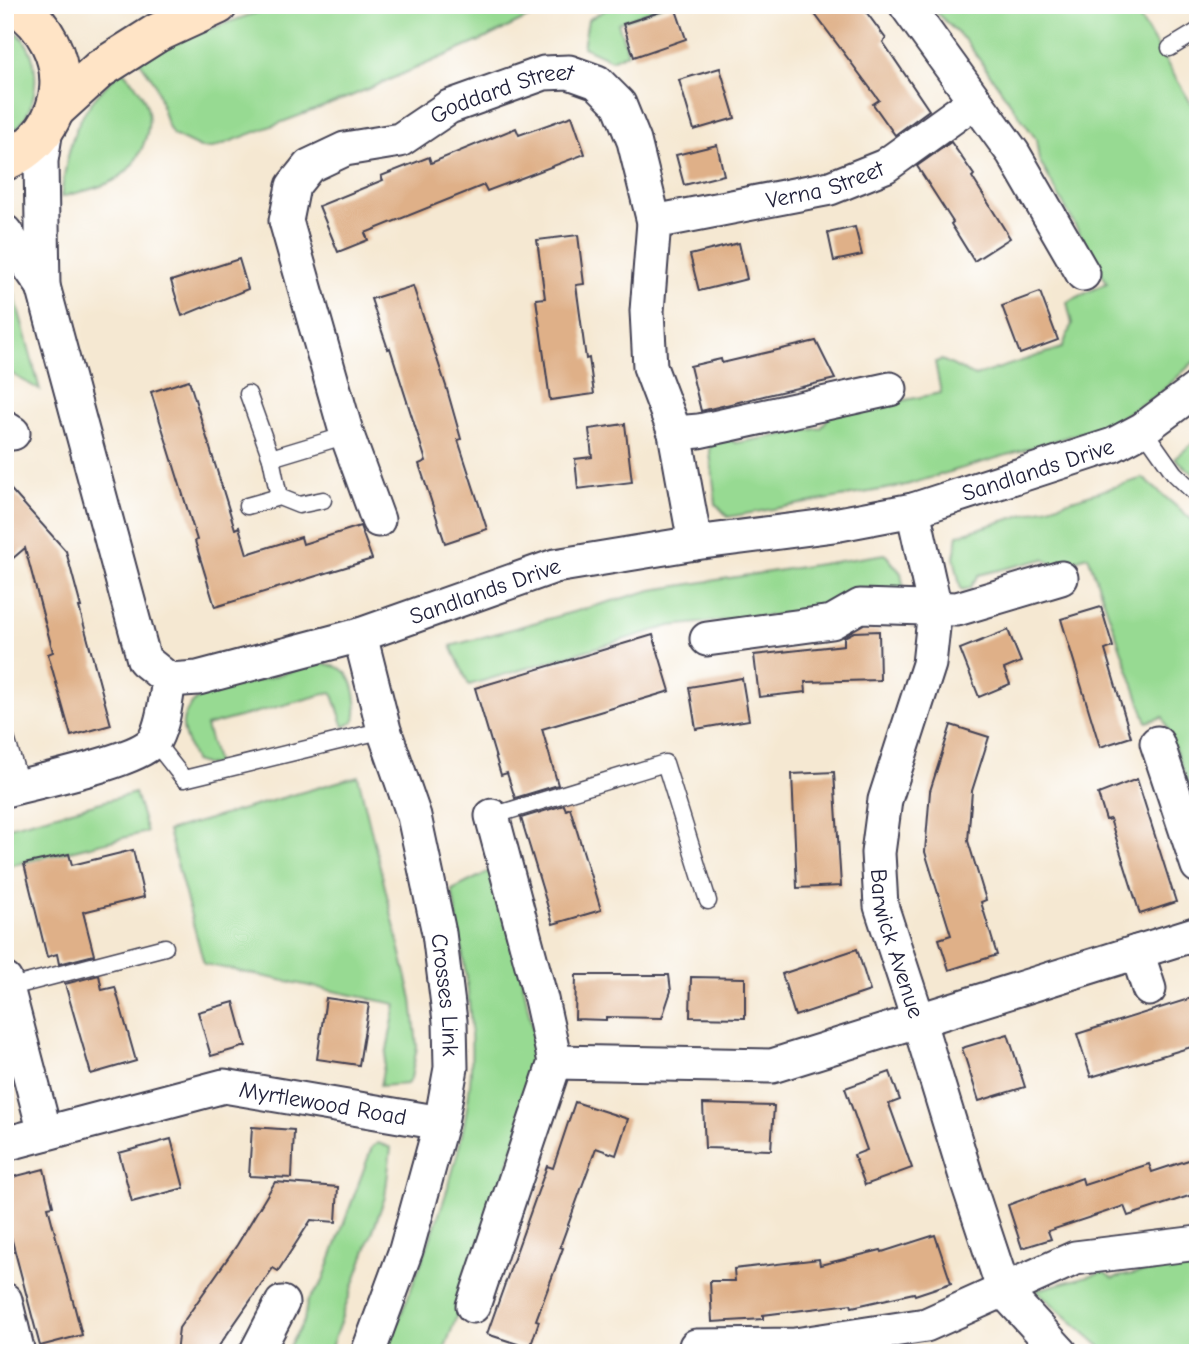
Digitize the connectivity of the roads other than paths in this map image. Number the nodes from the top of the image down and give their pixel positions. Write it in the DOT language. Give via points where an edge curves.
graph roads {
  1 [pos="16,5"];
  2 [pos="218,5"];
  3 [pos="906,5"];
  4 [pos="1198,31"];
  5 [pos="1170,48"];
  6 [pos="975,101"];
  7 [pos="50,120"];
  8 [pos="5,161"];
  9 [pos="654,222"];
  10 [pos="5,232"];
  11 [pos="1083,274"];
  12 [pos="43,286"];
  13 [pos="1198,388"];
  14 [pos="890,389"];
  15 [pos="248,394"];
  16 [pos="1143,429"];
  17 [pos="675,433"];
  18 [pos="347,435"];
  19 [pos="271,458"];
  20 [pos="1198,496"];
  21 [pos="279,497"];
  22 [pos="323,500"];
  23 [pos="247,506"];
  24 [pos="913,510"];
  25 [pos="377,520"];
  26 [pos="695,543"];
  27 [pos="1062,578"];
  28 [pos="935,609"];
  29 [pos="360,635"];
  30 [pos="707,639"];
  31 [pos="169,680"];
  32 [pos="384,730"];
  33 [pos="5,735"];
  34 [pos="154,741"];
  35 [pos="1157,743"];
  36 [pos="13,788"];
  37 [pos="492,816"];
  38 [pos="1198,866"];
  39 [pos="708,901"];
  40 [pos="1198,933"];
  41 [pos="165,947"];
  42 [pos="1137,952"];
  43 [pos="6,984"];
  44 [pos="1149,989"];
  45 [pos="918,1019"];
  46 [pos="555,1062"];
  47 [pos="441,1123"];
  48 [pos="45,1133"];
  49 [pos="5,1144"];
  50 [pos="1198,1242"];
  51 [pos="1004,1291"];
  52 [pos="5,1300"];
  53 [pos="282,1303"];
  54 [pos="473,1306"];
  55 [pos="696,1346"];
  56 [pos="18,1353"];
  57 [pos="256,1353"];
  58 [pos="368,1353"];
  59 [pos="1061,1353"];
  1 -- 7 [label="main road" via="48,36 57,60 60,85"];
  2 -- 7 [label="main road" via="158,33 100,69"];
  3 -- 6 [label="street"];
  4 -- 5 [label="lane"];
  6 -- 9 [label="street, Verna Street" via="884,166 830,188"];
  6 -- 11 [label="street" via="1013,153"];
  7 -- 8 [label="main road" via="22,154"];
  7 -- 12 [label="street" via="41,161"];
  9 -- 17 [label="street, Goddard Street" via="647,311 650,367"];
  9 -- 18 [label="street, Goddard Street" via="634,141 619,104 597,82 569,72 544,73 449,107 400,140 345,149 309,166 293,186 286,221"];
  10 -- 12 [label="street"];
  12 -- 31 [label="street" via="144,660"];
  13 -- 16 [label="street, Sandlands Drive"];
  14 -- 17 [label="street"];
  15 -- 19 [label="lane"];
  16 -- 20 [label="lane" via="1174,473"];
  16 -- 24 [label="street, Sandlands Drive" via="1101,449"];
  17 -- 26 [label="street, Goddard Street"];
  18 -- 19 [label="lane"];
  18 -- 25 [label="street, Goddard Street"];
  19 -- 21 [label="lane"];
  21 -- 22 [label="lane" via="299,505"];
  21 -- 23 [label="lane"];
  24 -- 26 [label="street, Sandlands Drive" via="834,526"];
  24 -- 28 [label="street, Barwick Avenue"];
  26 -- 29 [label="street, Sandlands Drive" via="555,566"];
  27 -- 28 [label="street" via="957,609"];
  28 -- 30 [label="street" via="860,606 832,622"];
  28 -- 45 [label="street, Barwick Avenue" via="929,664 885,800 878,853 881,906"];
  29 -- 31 [label="street, Sandlands Drive" via="198,678"];
  29 -- 32 [label="street, Crosses Link"];
  31 -- 34 [label="street"];
  32 -- 34 [label="lane" via="184,779"];
  32 -- 47 [label="street, Crosses Link" via="414,816 439,933 451,1068"];
  33 -- 36 [label="lane"];
  34 -- 36 [label="street" via="130,757"];
  35 -- 38 [label="street"];
  37 -- 39 [label="lane" via="666,763"];
  37 -- 46 [label="street"];
  40 -- 42 [label="street"];
  41 -- 43 [label="lane"];
  42 -- 44 [label="street"];
  42 -- 45 [label="street"];
  43 -- 48 [label="street"];
  45 -- 46 [label="street" via="772,1066"];
  45 -- 51 [label="street, Barwick Avenue"];
  46 -- 54 [label="street"];
  47 -- 48 [label="street, Myrtlewood Road" via="224,1086"];
  47 -- 58 [label="street, Crosses Link" via="406,1250"];
  48 -- 49 [label="street, Myrtlewood Road"];
  50 -- 51 [label="street" via="1075,1258"];
  51 -- 55 [label="street" via="926,1325 795,1345"];
  51 -- 59 [label="street, Barwick Avenue"];
  52 -- 56 [label="street"];
  53 -- 57 [label="street"];
}
